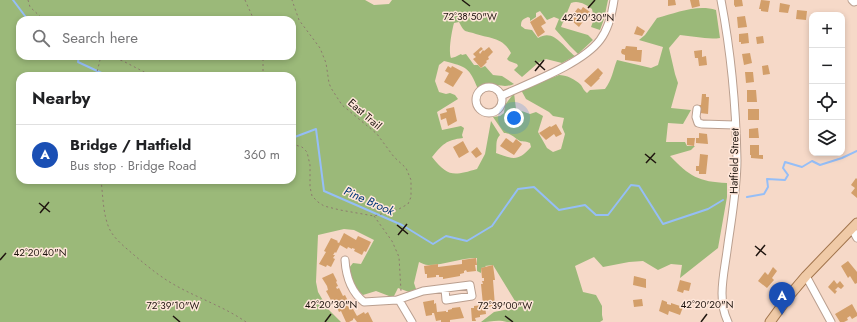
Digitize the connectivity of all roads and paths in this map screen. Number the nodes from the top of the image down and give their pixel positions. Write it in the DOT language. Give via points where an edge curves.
graph roads {
  1 [pos="28,0"];
  2 [pos="245,0"];
  3 [pos="292,0"];
  4 [pos="614,0"];
  5 [pos="720,0"];
  6 [pos="852,0"];
  7 [pos="857,1"];
  8 [pos="40,16"];
  9 [pos="252,16"];
  10 [pos="100,60"];
  11 [pos="120,60"];
  12 [pos="263,60"];
  13 [pos="97,72"];
  14 [pos="144,72"];
  15 [pos="263,72"];
  16 [pos="501,96"];
  17 [pos="697,109"];
  18 [pos="735,125"];
  19 [pos="296,145"];
  20 [pos="101,184"];
  21 [pos="374,216"];
  22 [pos="854,226"];
  23 [pos="857,238"];
  24 [pos="345,260"];
  25 [pos="806,276"];
  26 [pos="444,288"];
  27 [pos="401,297"];
  28 [pos="246,322"];
  29 [pos="412,322"];
  30 [pos="728,322"];
  31 [pos="770,322"];
  32 [pos="831,322"];
  1 -- 8 [label="path" via="30,7"];
  2 -- 9 [label="path"];
  3 -- 21 [label="path, East Trail" via="299,20 320,48 326,63 328,83 342,105 377,134 406,168 411,180 411,197 408,204"];
  4 -- 16 [label="street" via="608,26 593,48 562,67"];
  5 -- 18 [label="street, Hatfield Street" via="732,79"];
  6 -- 7 [label="street"];
  10 -- 13 [label="path"];
  11 -- 14 [label="path"];
  12 -- 15 [label="path"];
  17 -- 18 [label="street" via="698,123"];
  18 -- 30 [label="street, Hatfield Street" via="737,161 734,200 722,290 722,306"];
  19 -- 21 [label="path" via="307,152 310,187 312,196 318,202 324,206"];
  20 -- 28 [label="path" via="109,228 124,247 173,284"];
  21 -- 27 [label="path" via="392,241 399,257"];
  22 -- 23 [label="street"];
  22 -- 25 [label="main road"];
  24 -- 27 [label="street" via="349,283 364,302"];
  25 -- 31 [label="main road"];
  25 -- 32 [label="street"];
  26 -- 27 [label="street"];
  27 -- 29 [label="street"];
}
